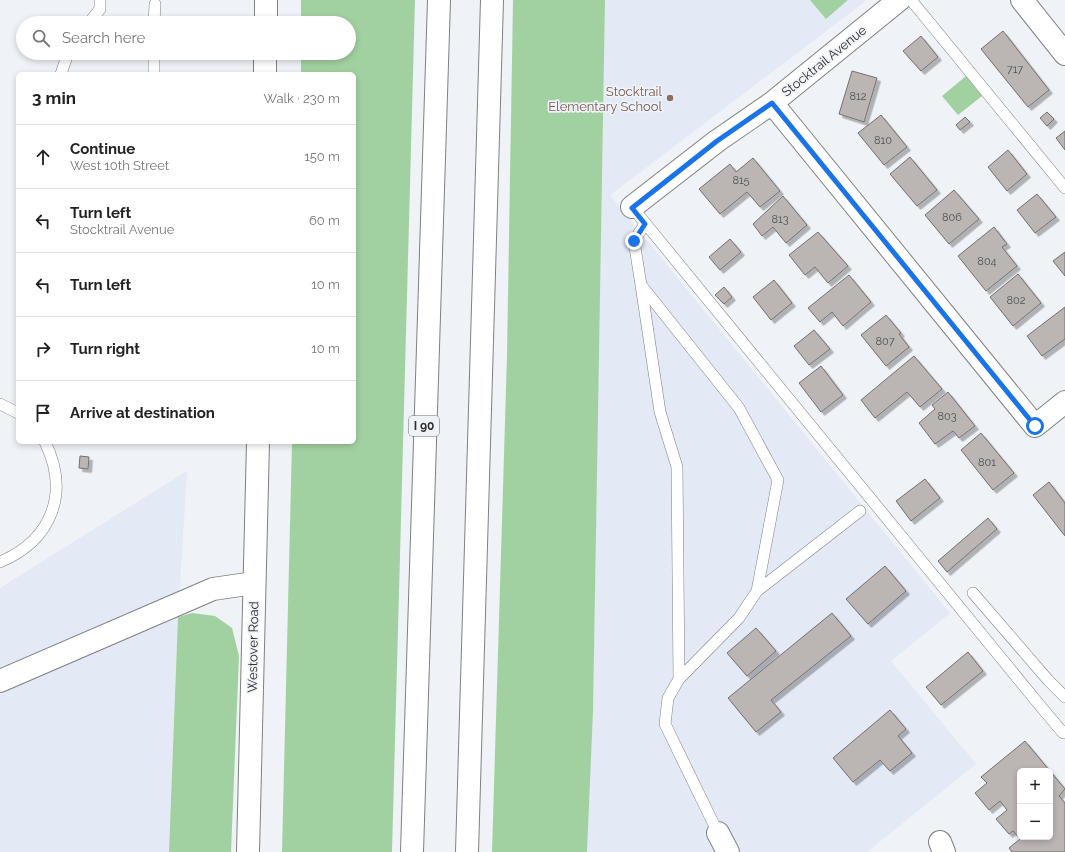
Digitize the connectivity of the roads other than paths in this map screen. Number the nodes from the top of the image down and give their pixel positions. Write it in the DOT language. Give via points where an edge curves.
graph roads {
  1 [pos="100,0"];
  2 [pos="266,0"];
  3 [pos="439,0"];
  4 [pos="492,0"];
  5 [pos="899,0"];
  6 [pos="912,0"];
  7 [pos="1022,0"];
  8 [pos="155,4"];
  9 [pos="94,16"];
  10 [pos="154,16"];
  11 [pos="266,16"];
  12 [pos="1065,54"];
  13 [pos="66,60"];
  14 [pos="154,60"];
  15 [pos="265,60"];
  16 [pos="62,72"];
  17 [pos="154,72"];
  18 [pos="265,72"];
  19 [pos="772,103"];
  20 [pos="1065,188"];
  21 [pos="638,216"];
  22 [pos="641,285"];
  23 [pos="1065,402"];
  24 [pos="0,404"];
  25 [pos="16,412"];
  26 [pos="46,444"];
  27 [pos="258,444"];
  28 [pos="860,511"];
  29 [pos="0,562"];
  30 [pos="254,583"];
  31 [pos="757,591"];
  32 [pos="973,593"];
  33 [pos="679,679"];
  34 [pos="0,681"];
  35 [pos="1065,697"];
  36 [pos="1065,731"];
  37 [pos="723,843"];
  38 [pos="248,852"];
  39 [pos="412,852"];
  40 [pos="467,852"];
  1 -- 9 [label="lane" via="100,9"];
  2 -- 11 [label="main road"];
  3 -- 39 [label="main road, I 90"];
  4 -- 40 [label="main road"];
  5 -- 19 [label="main road, Stocktrail Avenue"];
  6 -- 20 [label="lane"];
  7 -- 12 [label="main road"];
  8 -- 10 [label="lane"];
  13 -- 16 [label="lane"];
  14 -- 17 [label="lane"];
  15 -- 18 [label="main road"];
  19 -- 21 [label="main road, Stocktrail Avenue" via="717,141"];
  19 -- 23 [label="main road" via="1035,426"];
  21 -- 22 [label="lane" via="634,241"];
  21 -- 36 [label="lane" via="1042,708 1063,733"];
  22 -- 31 [label="lane" via="739,408 778,480"];
  22 -- 33 [label="lane" via="660,412 677,467"];
  24 -- 25 [label="lane"];
  26 -- 29 [label="lane" via="53,458 57,485 52,512 39,536 18,554"];
  27 -- 30 [label="main road, Westover Road"];
  28 -- 31 [label="lane"];
  30 -- 34 [label="main road" via="213,589"];
  30 -- 38 [label="main road, Westover Road"];
  31 -- 33 [label="lane" via="739,618"];
  32 -- 35 [label="lane"];
  33 -- 37 [label="lane" via="668,698 665,724"];
}
